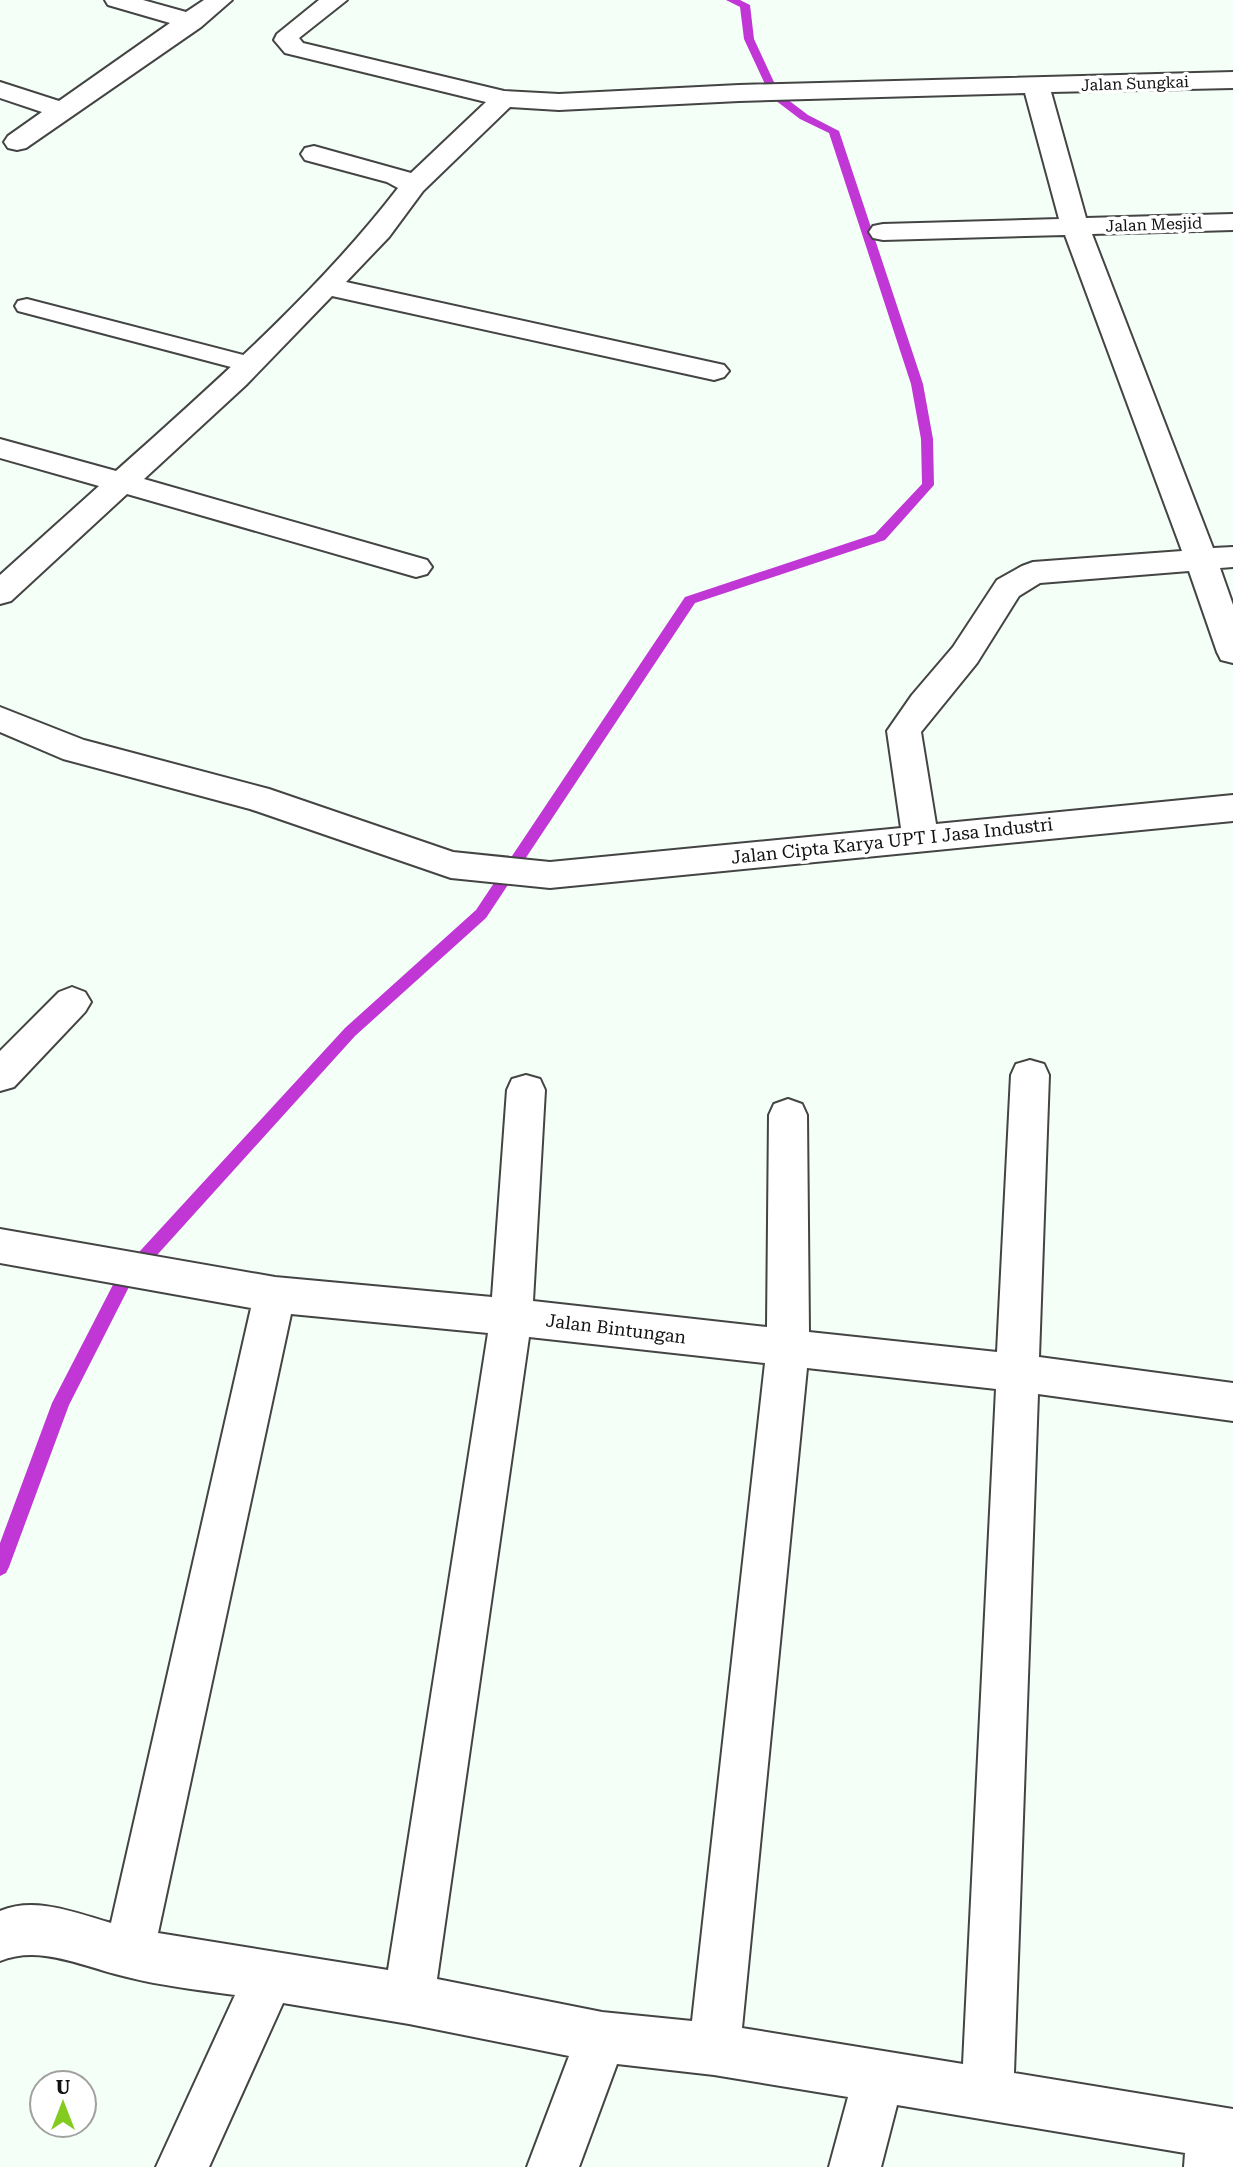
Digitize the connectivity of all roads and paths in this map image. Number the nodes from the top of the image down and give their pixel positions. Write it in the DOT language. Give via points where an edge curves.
graph roads {
  1 [pos="117,0"];
  2 [pos="220,0"];
  3 [pos="335,0"];
  4 [pos="191,22"];
  5 [pos="1233,80"];
  6 [pos="1036,85"];
  7 [pos="0,90"];
  8 [pos="504,99"];
  9 [pos="64,111"];
  10 [pos="17,142"];
  11 [pos="314,154"];
  12 [pos="414,185"];
  13 [pos="1233,222"];
  14 [pos="1075,226"];
  15 [pos="883,232"];
  16 [pos="326,286"];
  17 [pos="27,306"];
  18 [pos="250,365"];
  19 [pos="714,371"];
  20 [pos="0,448"];
  21 [pos="124,482"];
  22 [pos="1217,558"];
  23 [pos="416,567"];
  24 [pos="0,593"];
  25 [pos="1233,652"];
  26 [pos="0,719"];
  27 [pos="1233,808"];
  28 [pos="920,838"];
  29 [pos="72,1002"];
  30 [pos="1030,1075"];
  31 [pos="0,1076"];
  32 [pos="526,1090"];
  33 [pos="788,1115"];
  34 [pos="0,1246"];
  35 [pos="275,1295"];
  36 [pos="511,1317"];
  37 [pos="788,1349"];
  38 [pos="1017,1373"];
  39 [pos="1233,1402"];
  40 [pos="0,1936"];
  41 [pos="129,1953"];
  42 [pos="270,1976"];
  43 [pos="410,2000"];
  44 [pos="602,2037"];
  45 [pos="714,2049"];
  46 [pos="878,2077"];
  47 [pos="986,2095"];
  48 [pos="1219,2145"];
  49 [pos="182,2167"];
  50 [pos="553,2167"];
  51 [pos="855,2167"];
  1 -- 4 [label="street"];
  2 -- 4 [label="street"];
  3 -- 8 [label="street, Jalan Sungkai" via="289,34 288,44 306,53"];
  4 -- 9 [label="street"];
  5 -- 6 [label="street, Jalan Sungkai"];
  6 -- 8 [label="street, Jalan Sungkai" via="559,102"];
  6 -- 14 [label="street"];
  7 -- 9 [label="street"];
  8 -- 12 [label="street"];
  9 -- 10 [label="street"];
  11 -- 12 [label="street"];
  12 -- 16 [label="street" via="379,231"];
  13 -- 14 [label="street, Jalan Mesjid"];
  14 -- 15 [label="street, Jalan Mesjid"];
  14 -- 22 [label="street"];
  16 -- 18 [label="street"];
  16 -- 19 [label="street"];
  17 -- 18 [label="lane"];
  18 -- 21 [label="street"];
  20 -- 21 [label="street"];
  21 -- 23 [label="street"];
  21 -- 24 [label="street"];
  22 -- 25 [label="street"];
  22 -- 28 [label="street" via="1033,573 1008,588 965,655 904,731"];
  26 -- 28 [label="street, Jalan Cipta Karya UPT I Jasa Industri" via="75,750 257,798 451,865 550,875"];
  27 -- 28 [label="street, Jalan Cipta Karya UPT I Jasa Industri"];
  29 -- 31 [label="street"];
  30 -- 38 [label="street"];
  32 -- 36 [label="street"];
  33 -- 37 [label="street"];
  34 -- 35 [label="street, Jalan Bintungan"];
  35 -- 36 [label="street, Jalan Bintungan"];
  35 -- 41 [label="street"];
  36 -- 37 [label="street, Jalan Bintungan"];
  36 -- 43 [label="street"];
  37 -- 38 [label="street, Jalan Bintungan"];
  37 -- 45 [label="street"];
  38 -- 39 [label="street, Jalan Bintungan"];
  38 -- 47 [label="street"];
  40 -- 41 [label="street" via="41,1929"];
  41 -- 42 [label="street"];
  42 -- 43 [label="street"];
  42 -- 49 [label="street"];
  43 -- 44 [label="street"];
  44 -- 45 [label="street"];
  44 -- 50 [label="street"];
  45 -- 46 [label="street"];
  46 -- 47 [label="street"];
  46 -- 51 [label="street"];
  47 -- 48 [label="street"];
}
